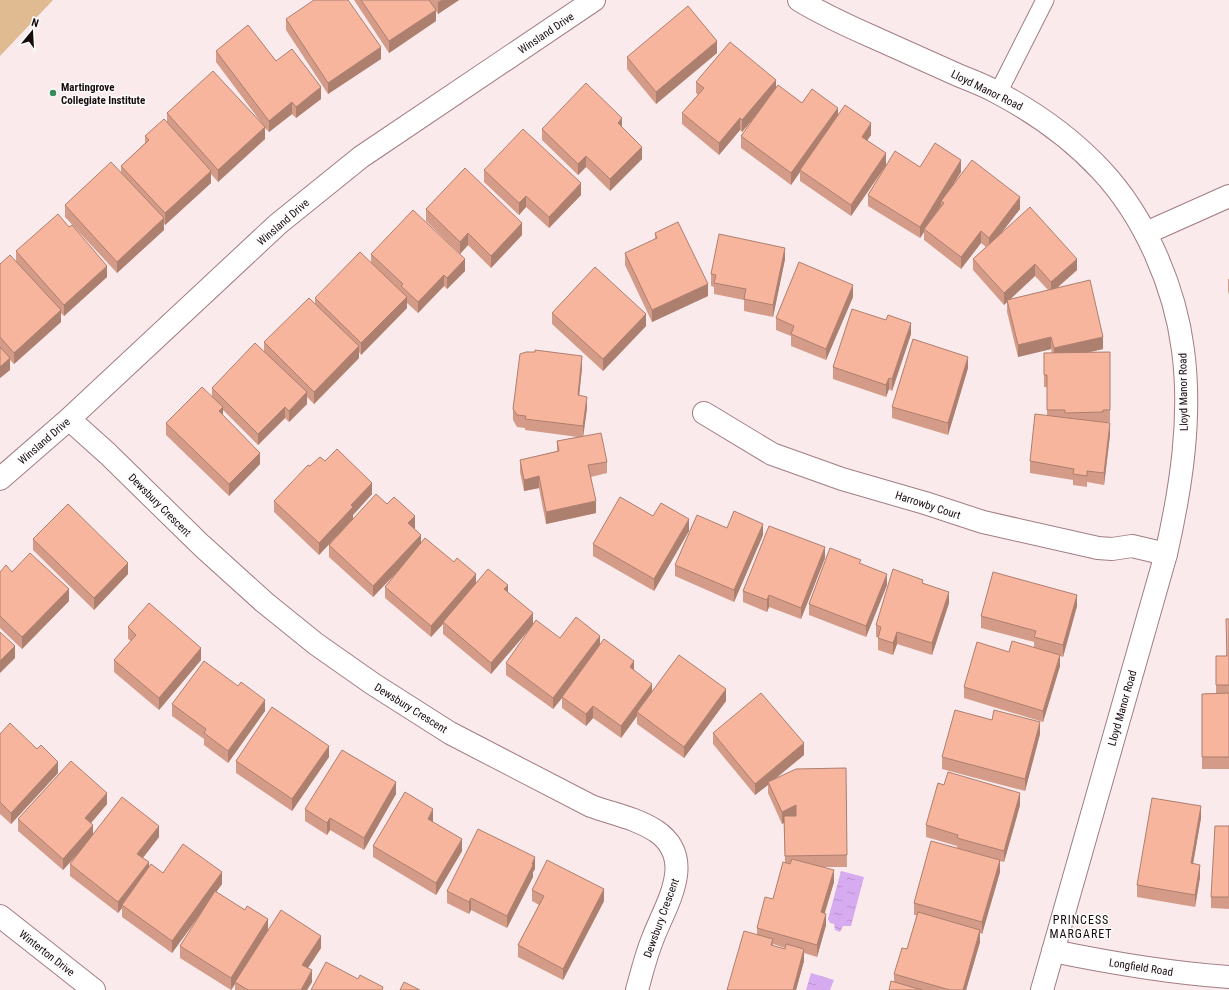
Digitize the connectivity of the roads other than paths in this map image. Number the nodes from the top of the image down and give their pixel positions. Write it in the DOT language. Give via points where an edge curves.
graph roads {
  1 [pos="594,0"];
  2 [pos="798,0"];
  3 [pos="1045,0"];
  4 [pos="998,92"];
  5 [pos="1229,196"];
  6 [pos="1146,233"];
  7 [pos="704,412"];
  8 [pos="69,419"];
  9 [pos="0,479"];
  10 [pos="1166,554"];
  11 [pos="0,916"];
  12 [pos="1053,951"];
  13 [pos="1229,977"];
  14 [pos="94,990"];
  15 [pos="637,990"];
  16 [pos="1042,990"];
  1 -- 8 [label="street, Winsland Drive" via="361,157 278,224"];
  2 -- 4 [label="street, Lloyd Manor Road" via="858,30"];
  3 -- 4 [label="lane"];
  4 -- 6 [label="street, Lloyd Manor Road" via="1036,115 1080,149 1102,170"];
  5 -- 6 [label="street"];
  6 -- 10 [label="street, Lloyd Manor Road" via="1170,289 1183,351 1186,403 1184,436 1176,509"];
  7 -- 10 [label="street, Harrowby Court" via="772,454 983,522 1098,548 1112,550 1132,546"];
  8 -- 9 [label="street, Winsland Drive"];
  8 -- 15 [label="street, Dewsbury Crescent" via="201,545 264,602 316,644 450,733 591,806 631,818 656,831 672,847 676,880 649,947"];
  10 -- 12 [label="street, Lloyd Manor Road"];
  11 -- 14 [label="street, Winterton Drive"];
  12 -- 13 [label="street, Longfield Road" via="1187,974"];
  12 -- 16 [label="street, Lloyd Manor Road"];
}
